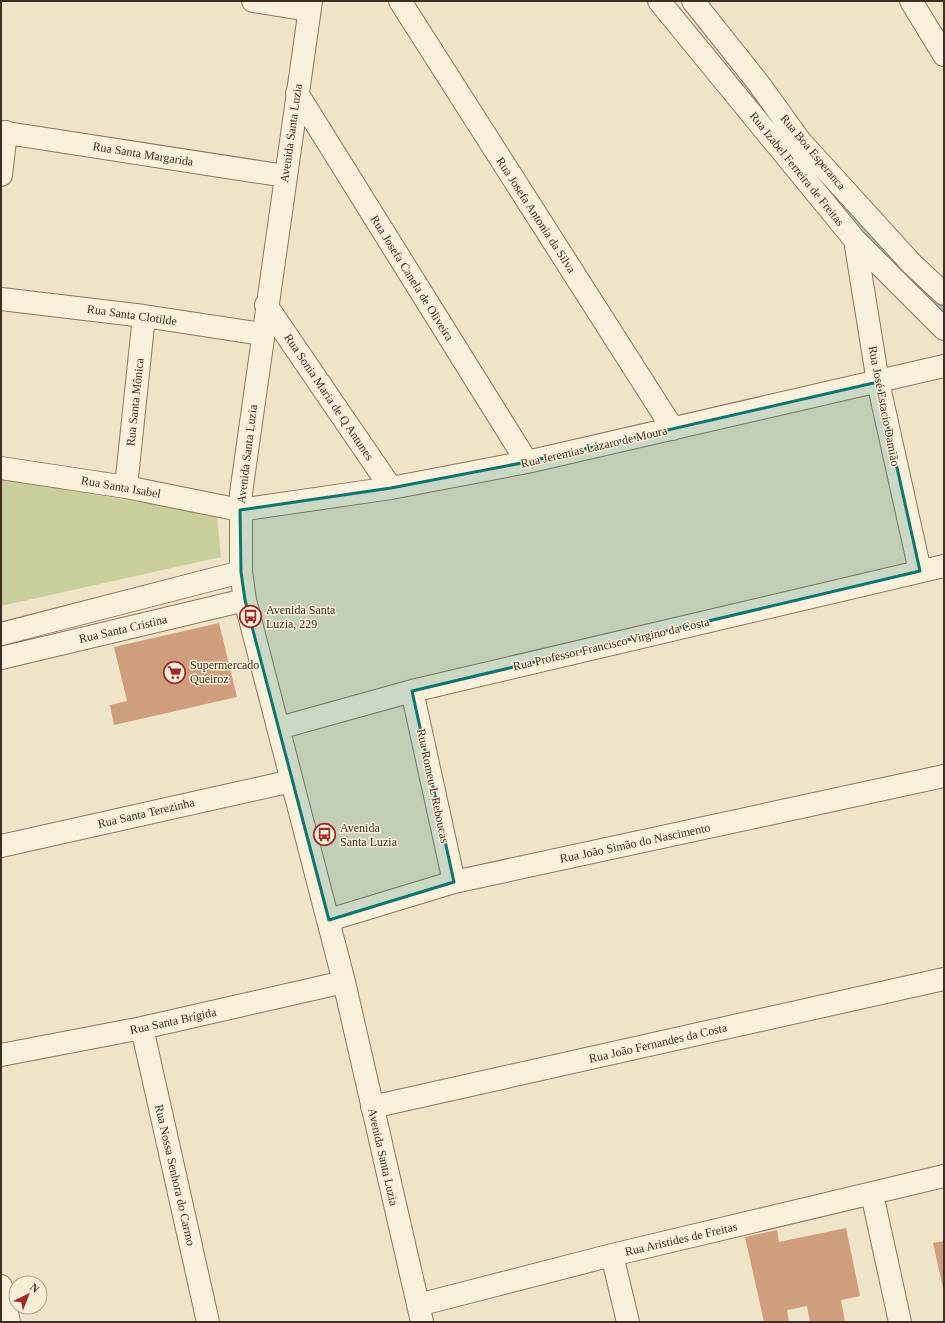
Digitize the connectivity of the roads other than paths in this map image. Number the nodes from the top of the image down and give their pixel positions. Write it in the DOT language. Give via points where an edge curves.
graph roads {
  1 [pos="253,1"];
  2 [pos="400,1"];
  3 [pos="659,1"];
  4 [pos="911,1"];
  5 [pos="697,4"];
  6 [pos="310,5"];
  7 [pos="944,55"];
  8 [pos="297,93"];
  9 [pos="4,132"];
  10 [pos="1,175"];
  11 [pos="285,176"];
  12 [pos="856,240"];
  13 [pos="944,294"];
  14 [pos="1,299"];
  15 [pos="266,305"];
  16 [pos="144,316"];
  17 [pos="944,329"];
  18 [pos="262,334"];
  19 [pos="944,366"];
  20 [pos="878,382"];
  21 [pos="673,429"];
  22 [pos="527,462"];
  23 [pos="1,468"];
  24 [pos="126,487"];
  25 [pos="391,488"];
  26 [pos="240,510"];
  27 [pos="944,566"];
  28 [pos="920,571"];
  29 [pos="241,572"];
  30 [pos="245,600"];
  31 [pos="1,634"];
  32 [pos="1,658"];
  33 [pos="412,691"];
  34 [pos="279,728"];
  35 [pos="944,776"];
  36 [pos="292,781"];
  37 [pos="1,846"];
  38 [pos="454,882"];
  39 [pos="329,920"];
  40 [pos="944,979"];
  41 [pos="344,982"];
  42 [pos="142,1028"];
  43 [pos="1,1055"];
  44 [pos="372,1107"];
  45 [pos="944,1176"];
  46 [pos="872,1194"];
  47 [pos="612,1255"];
  48 [pos="1,1286"];
  49 [pos="420,1313"];
  50 [pos="6,1317"];
  51 [pos="208,1322"];
  52 [pos="628,1322"];
  53 [pos="900,1322"];
  1 -- 6 [label="street"];
  2 -- 21 [label="street, Rua Josefa Antonia da Silva"];
  3 -- 12 [label="street, Rua Izabel Ferreira de Freitas"];
  4 -- 7 [label="street"];
  5 -- 13 [label="street, Rua Boa Esperanca" via="800,140 912,264"];
  6 -- 8 [label="street, Avenida Santa Luzia"];
  8 -- 11 [label="street, Avenida Santa Luzia"];
  8 -- 22 [label="street, Rua Josefa Canela de Oliveira"];
  9 -- 10 [label="street"];
  9 -- 11 [label="street, Rua Santa Margarida"];
  11 -- 15 [label="street, Avenida Santa Luzia"];
  12 -- 17 [label="street, Rua Izabel Ferreira de Freitas"];
  12 -- 20 [label="street, Rua José Estacio Damião"];
  14 -- 16 [label="street, Rua Santa Clotilde"];
  15 -- 18 [label="street, Avenida Santa Luzia"];
  15 -- 25 [label="street, Rua Sonia Maria de Q Antunes"];
  16 -- 18 [label="street, Rua Santa Clotilde"];
  16 -- 24 [label="street, Rua Santa Mônica"];
  18 -- 26 [label="street, Avenida Santa Luzia"];
  19 -- 20 [label="street, Rua Jeremias Lázaro de Moura"];
  20 -- 21 [label="street, Rua Jeremias Lázaro de Moura"];
  20 -- 28 [label="street, Rua José Estacio Damião"];
  21 -- 22 [label="street, Rua Jeremias Lázaro de Moura"];
  22 -- 25 [label="street, Rua Jeremias Lázaro de Moura"];
  23 -- 24 [label="street, Rua Santa Isabel"];
  24 -- 26 [label="street, Rua Santa Isabel"];
  25 -- 26 [label="street, Rua Jeremias Lázaro de Moura"];
  26 -- 29 [label="street, Avenida Santa Luzia"];
  27 -- 28 [label="street, Rua Professor Francisco Virgino da Costa"];
  28 -- 33 [label="street, Rua Professor Francisco Virgino da Costa"];
  29 -- 30 [label="street, Avenida Santa Luzia"];
  29 -- 31 [label="street, Rua Santa Cristina"];
  30 -- 32 [label="street, Rua Santa Cristina"];
  30 -- 34 [label="street, Avenida Santa Luzia"];
  33 -- 34 [label="street, Rua Professor Francisco Virgino da Costa"];
  33 -- 38 [label="street, Rua Romeu L Reboucas"];
  34 -- 36 [label="street, Avenida Santa Luzia"];
  35 -- 38 [label="street, Rua João Simão do Nascimento"];
  36 -- 37 [label="street, Rua Santa Terezinha"];
  36 -- 39 [label="street, Avenida Santa Luzia"];
  38 -- 39 [label="street, Rua João Simão do Nascimento"];
  39 -- 41 [label="street, Avenida Santa Luzia"];
  40 -- 44 [label="street, Rua João Fernandes da Costa"];
  41 -- 42 [label="street, Rua Santa Brígida"];
  41 -- 44 [label="street, Avenida Santa Luzia"];
  42 -- 43 [label="street, Rua Santa Brígida"];
  42 -- 51 [label="street, Rua Nossa Senhora do Carmo"];
  44 -- 49 [label="street, Avenida Santa Luzia"];
  45 -- 46 [label="street, Rua Aristides de Freitas"];
  46 -- 47 [label="street, Rua Aristides de Freitas"];
  46 -- 53 [label="street"];
  47 -- 49 [label="street, Rua Aristides de Freitas"];
  47 -- 52 [label="street"];
  48 -- 50 [label="street"];
}
